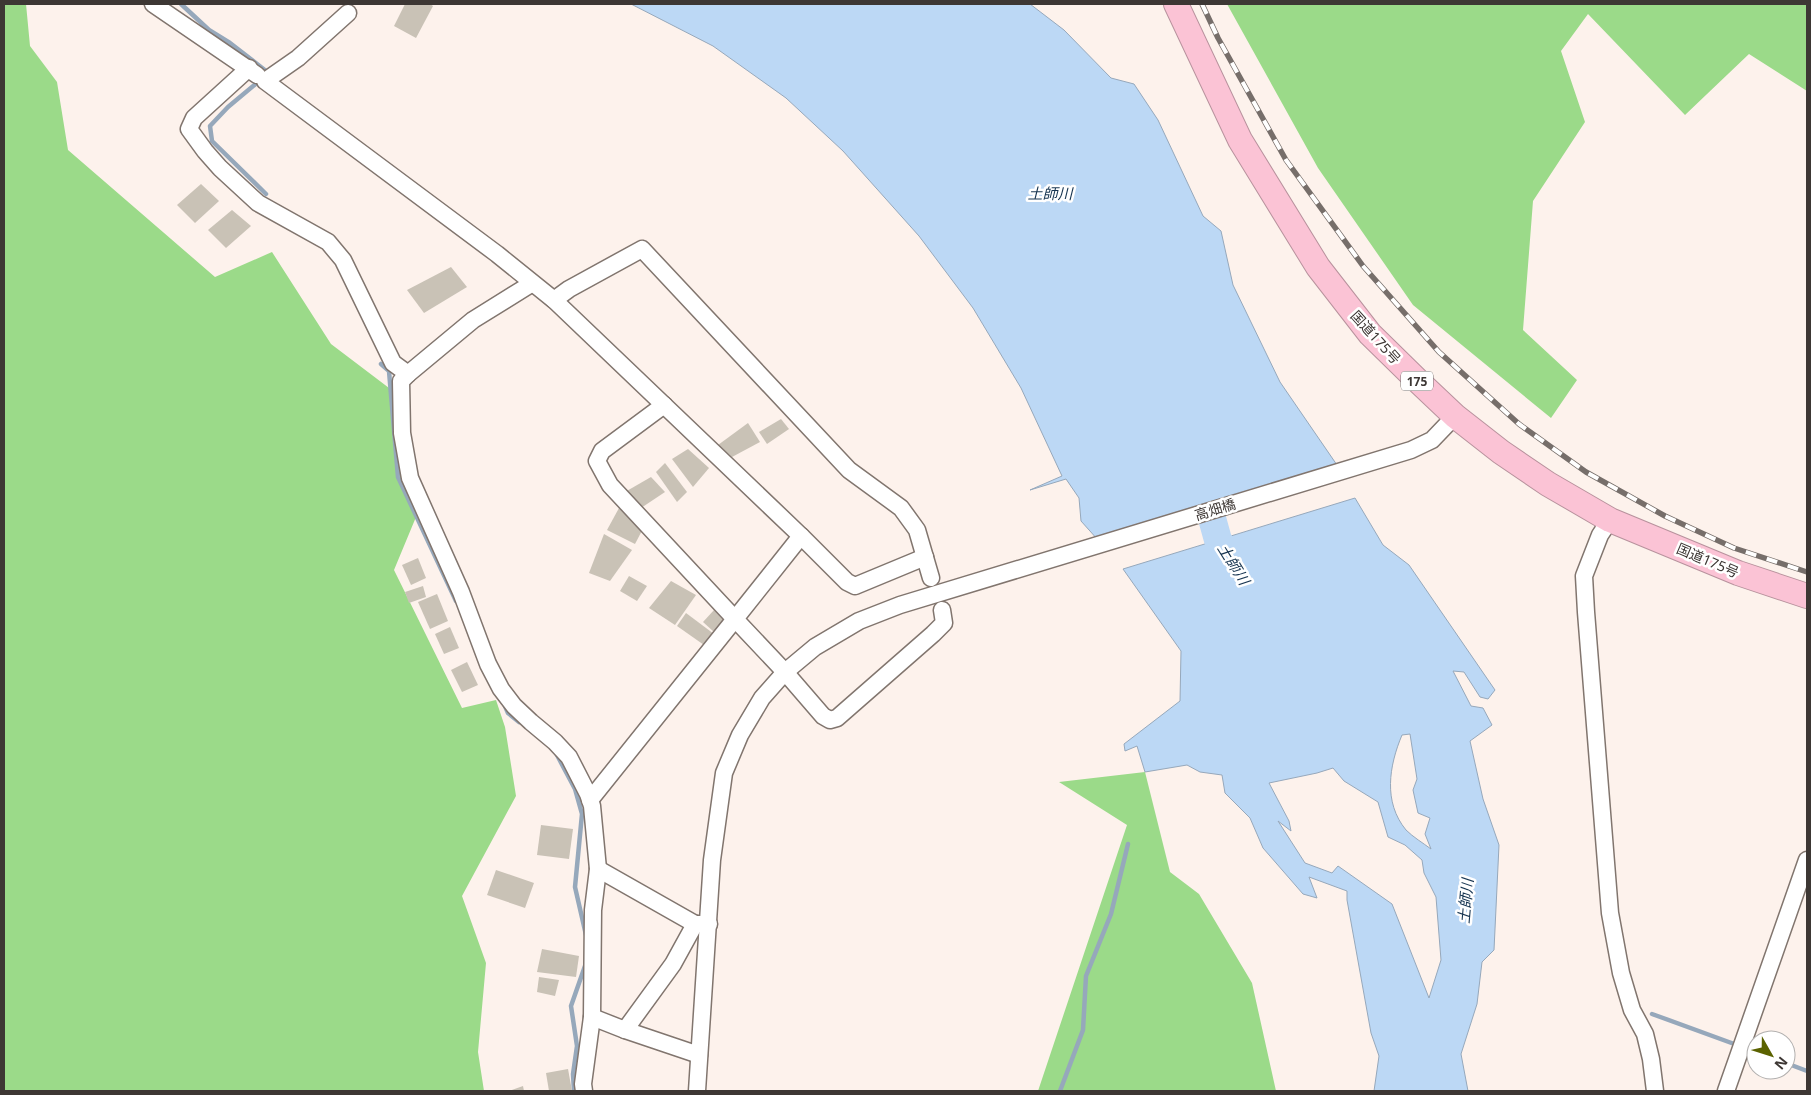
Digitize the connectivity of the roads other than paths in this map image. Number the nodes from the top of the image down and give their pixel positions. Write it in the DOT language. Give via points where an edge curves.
graph roads {
  1 [pos="152,4"];
  2 [pos="1176,4"];
  3 [pos="348,13"];
  4 [pos="249,68"];
  5 [pos="265,81"];
  6 [pos="531,284"];
  7 [pos="554,300"];
  8 [pos="408,374"];
  9 [pos="664,405"];
  10 [pos="1455,416"];
  11 [pos="1610,520"];
  12 [pos="801,536"];
  13 [pos="925,557"];
  14 [pos="931,578"];
  15 [pos="1807,596"];
  16 [pos="942,610"];
  17 [pos="735,619"];
  18 [pos="785,672"];
  19 [pos="590,800"];
  20 [pos="1807,860"];
  21 [pos="598,869"];
  22 [pos="702,924"];
  23 [pos="592,1017"];
  24 [pos="625,1030"];
  25 [pos="699,1055"];
  26 [pos="584,1091"];
  27 [pos="696,1091"];
  28 [pos="1655,1091"];
  29 [pos="1726,1091"];
  1 -- 4 [label="street"];
  2 -- 10 [label="highway, 国道175号 / 175" via="1240,140 1318,267 1370,334"];
  3 -- 5 [label="street" via="298,58"];
  4 -- 5 [label="street"];
  4 -- 8 [label="street" via="194,118 189,129 215,162 258,204 328,242 343,260 393,363"];
  5 -- 6 [label="street" via="497,254"];
  6 -- 7 [label="street"];
  6 -- 8 [label="street" via="473,320"];
  7 -- 9 [label="street"];
  7 -- 13 [label="street" via="642,249 850,470 901,508 917,530"];
  8 -- 19 [label="street" via="401,381 402,424 410,478 461,592 488,664 514,706 569,757"];
  9 -- 12 [label="street"];
  9 -- 17 [label="street" via="602,451 597,461 610,485"];
  10 -- 11 [label="highway, 国道175号 / 175" via="1548,484"];
  10 -- 18 [label="street, 高畑橋" via="1432,440 1411,450 900,605 858,621 815,647"];
  11 -- 15 [label="highway, 国道175号 / 175" via="1738,574"];
  11 -- 28 [label="street" via="1600,535 1584,576 1586,612 1610,913 1621,973 1632,1010 1645,1034"];
  12 -- 13 [label="street" via="847,582 855,586"];
  12 -- 17 [label="street"];
  13 -- 14 [label="street"];
  16 -- 18 [label="street" via="944,622 837,718 830,720 822,716"];
  17 -- 18 [label="street"];
  17 -- 19 [label="street"];
  18 -- 22 [label="street, 高畑橋" via="762,698 740,735 724,773"];
  19 -- 21 [label="street"];
  20 -- 29 [label="street"];
  21 -- 22 [label="street"];
  21 -- 23 [label="street" via="593,910"];
  22 -- 24 [label="street"];
  22 -- 25 [label="street, 高畑橋"];
  23 -- 24 [label="street"];
  23 -- 26 [label="street"];
  24 -- 25 [label="street"];
  25 -- 27 [label="street, 高畑橋"];
}
